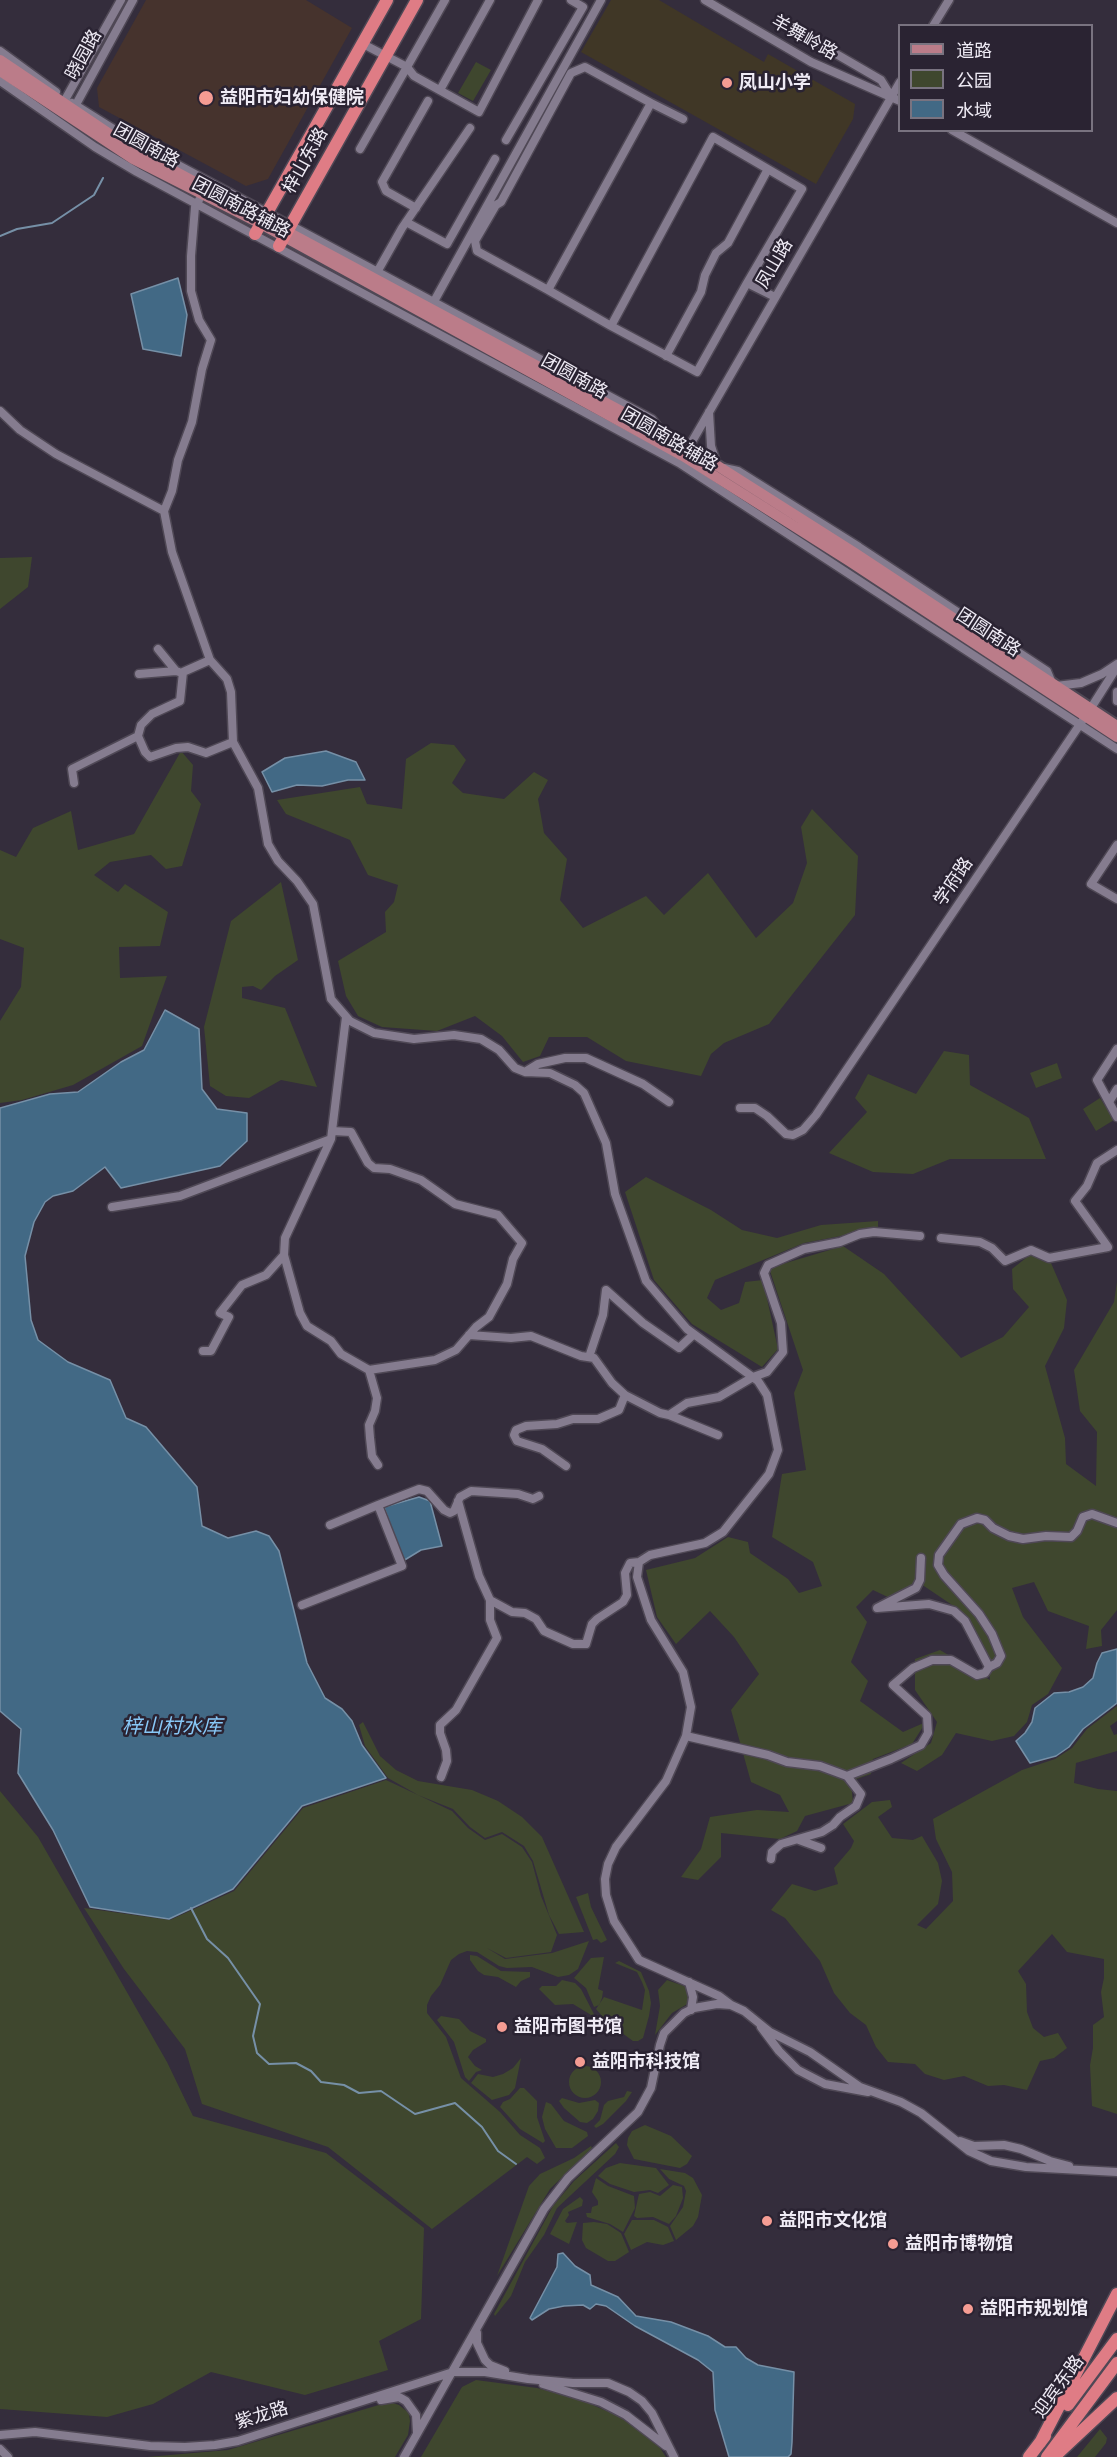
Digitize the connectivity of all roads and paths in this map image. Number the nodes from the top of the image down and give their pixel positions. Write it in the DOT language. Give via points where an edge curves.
graph roads {
  1 [pos="121,0"];
  2 [pos="133,0"];
  3 [pos="387,0"];
  4 [pos="417,0"];
  5 [pos="445,0"];
  6 [pos="490,0"];
  7 [pos="538,0"];
  8 [pos="571,0"];
  9 [pos="601,0"];
  10 [pos="705,0"];
  11 [pos="949,0"];
  12 [pos="934,24"];
  13 [pos="800,33"];
  14 [pos="363,44"];
  15 [pos="0,51"];
  16 [pos="386,56"];
  17 [pos="0,60"];
  18 [pos="407,67"];
  19 [pos="0,71"];
  20 [pos="0,81"];
  21 [pos="898,85"];
  22 [pos="440,90"];
  23 [pos="891,96"];
  24 [pos="898,100"];
  25 [pos="428,101"];
  26 [pos="651,103"];
  27 [pos="64,111"];
  28 [pos="683,119"];
  29 [pos="471,128"];
  30 [pos="956,132"];
  31 [pos="126,137"];
  32 [pos="506,140"];
  33 [pos="360,149"];
  34 [pos="139,152"];
  35 [pos="495,159"];
  36 [pos="768,169"];
  37 [pos="199,198"];
  38 [pos="416,208"];
  39 [pos="262,222"];
  40 [pos="406,222"];
  41 [pos="1117,223"];
  42 [pos="285,235"];
  43 [pos="376,274"];
  44 [pos="747,283"];
  45 [pos="548,290"];
  46 [pos="775,297"];
  47 [pos="432,305"];
  48 [pos="611,326"];
  49 [pos="666,356"];
  50 [pos="0,411"];
  51 [pos="709,412"];
  52 [pos="684,455"];
  53 [pos="718,466"];
  54 [pos="164,511"];
  55 [pos="158,649"];
  56 [pos="210,660"];
  57 [pos="1117,665"];
  58 [pos="179,672"];
  59 [pos="139,674"];
  60 [pos="1055,684"];
  61 [pos="1117,692"];
  62 [pos="1117,701"];
  63 [pos="1085,716"];
  64 [pos="1117,726"];
  65 [pos="138,736"];
  66 [pos="1117,737"];
  67 [pos="233,742"];
  68 [pos="1117,749"];
  69 [pos="74,783"];
  70 [pos="1117,844"];
  71 [pos="1117,898"];
  72 [pos="346,1017"];
  73 [pos="1117,1049"];
  74 [pos="525,1072"];
  75 [pos="1117,1089"];
  76 [pos="669,1102"];
  77 [pos="1108,1102"];
  78 [pos="740,1108"];
  79 [pos="1117,1117"];
  80 [pos="331,1135"];
  81 [pos="1117,1150"];
  82 [pos="112,1207"];
  83 [pos="920,1236"];
  84 [pos="941,1238"];
  85 [pos="284,1255"];
  86 [pos="694,1334"];
  87 [pos="469,1335"];
  88 [pos="203,1351"];
  89 [pos="589,1357"];
  90 [pos="369,1370"];
  91 [pos="753,1377"];
  92 [pos="625,1395"];
  93 [pos="669,1415"];
  94 [pos="718,1435"];
  95 [pos="378,1465"];
  96 [pos="566,1466"];
  97 [pos="539,1496"];
  98 [pos="458,1501"];
  99 [pos="378,1505"];
  100 [pos="1117,1523"];
  101 [pos="330,1525"];
  102 [pos="921,1558"];
  103 [pos="639,1562"];
  104 [pos="490,1600"];
  105 [pos="302,1605"];
  106 [pos="988,1667"];
  107 [pos="686,1736"];
  108 [pos="847,1776"];
  109 [pos="441,1777"];
  110 [pos="798,1840"];
  111 [pos="821,1848"];
  112 [pos="771,1859"];
  113 [pos="689,1982"];
  114 [pos="730,2005"];
  115 [pos="691,2010"];
  116 [pos="758,2022"];
  117 [pos="876,2093"];
  118 [pos="949,2136"];
  119 [pos="1091,2170"];
  120 [pos="1117,2172"];
  121 [pos="1117,2294"];
  122 [pos="477,2330"];
  123 [pos="1117,2338"];
  124 [pos="1117,2363"];
  125 [pos="453,2373"];
  126 [pos="528,2379"];
  127 [pos="550,2381"];
  128 [pos="1117,2398"];
  129 [pos="331,2411"];
  130 [pos="0,2435"];
  131 [pos="417,2436"];
  132 [pos="1040,2443"];
  133 [pos="0,2449"];
  134 [pos="672,2454"];
  135 [pos="8,2457"];
  136 [pos="404,2457"];
  137 [pos="1029,2457"];
  138 [pos="1047,2457"];
  139 [pos="1055,2457"];
  1 -- 27 [label="street, 晓园路"];
  2 -- 27 [label="street, 晓园路"];
  3 -- 14 [label="highway, 梓山东路"];
  4 -- 16 [label="highway, 梓山东路"];
  5 -- 18 [label="street"];
  6 -- 22 [label="street"];
  7 -- 22 [label="street" via="479,112"];
  8 -- 32 [label="street" via="583,7"];
  9 -- 47 [label="street"];
  10 -- 23 [label="street, 羊舞岭路" via="811,62"];
  11 -- 12 [label="street"];
  13 -- 23 [label="street" via="881,80"];
  14 -- 16 [label="street"];
  14 -- 39 [label="highway, 梓山东路"];
  15 -- 27 [label="street, 团圆南路辅路"];
  16 -- 18 [label="street"];
  16 -- 42 [label="highway, 梓山东路"];
  17 -- 27 [label="main road, 团圆南路"];
  18 -- 22 [label="street" via="414,76"];
  18 -- 33 [label="street"];
  19 -- 27 [label="main road, 团圆南路"];
  20 -- 27 [label="street, 团圆南路辅路"];
  21 -- 23 [label="street, 凤山路"];
  23 -- 24 [label="street"];
  23 -- 46 [label="street, 凤山路"];
  25 -- 38 [label="street" via="382,182 386,191"];
  26 -- 28 [label="street"];
  26 -- 45 [label="street"];
  26 -- 45 [label="street" via="585,67 571,73 501,202 475,241 477,250"];
  27 -- 31 [label="street, 团圆南路辅路"];
  27 -- 34 [label="main road, 团圆南路"];
  27 -- 37 [label="main road, 团圆南路"];
  29 -- 38 [label="street"];
  30 -- 41 [label="street"];
  31 -- 34 [label="main road"];
  31 -- 39 [label="street, 团圆南路辅路"];
  34 -- 39 [label="main road, 团圆南路"];
  35 -- 40 [label="street" via="447,244"];
  36 -- 44 [label="street" via="802,189"];
  36 -- 48 [label="street" via="713,137"];
  36 -- 49 [label="street" via="728,243 716,253 701,292"];
  37 -- 39 [label="main road, 团圆南路"];
  37 -- 54 [label="street" via="191,291 199,320 211,340 192,422"];
  38 -- 40 [label="street"];
  39 -- 42 [label="main road, 团圆南路"];
  39 -- 42 [label="street, 团圆南路辅路"];
  40 -- 43 [label="street"];
  42 -- 43 [label="main road, 团圆南路"];
  42 -- 52 [label="main road, 团圆南路"];
  43 -- 47 [label="main road, 团圆南路"];
  44 -- 46 [label="street"];
  44 -- 49 [label="street" via="697,372"];
  45 -- 48 [label="street"];
  46 -- 51 [label="street, 凤山路"];
  47 -- 52 [label="main road, 团圆南路" via="664,434"];
  48 -- 49 [label="street"];
  50 -- 54 [label="street" via="56,454"];
  51 -- 52 [label="street, 凤山路"];
  51 -- 53 [label="street" via="711,446"];
  52 -- 53 [label="main road, 团圆南路"];
  52 -- 63 [label="main road, 团圆南路"];
  53 -- 60 [label="main road, 团圆南路"];
  54 -- 56 [label="street" via="172,552"];
  55 -- 58 [label="street"];
  56 -- 58 [label="street"];
  56 -- 67 [label="street" via="227,680 231,692"];
  57 -- 60 [label="street" via="1081,683"];
  57 -- 63 [label="street, 学府路"];
  58 -- 59 [label="street"];
  58 -- 65 [label="street" via="180,701 152,714 141,725"];
  60 -- 63 [label="main road, 团圆南路"];
  61 -- 62 [label="street"];
  63 -- 64 [label="main road, 团圆南路"];
  63 -- 66 [label="main road, 团圆南路"];
  63 -- 68 [label="street"];
  63 -- 78 [label="street, 学府路" via="803,1131 786,1134 755,1108"];
  65 -- 67 [label="street" via="150,757 188,747 206,753"];
  65 -- 69 [label="street" via="72,769"];
  67 -- 72 [label="street" via="258,788 268,844 313,904 331,999"];
  70 -- 71 [label="street" via="1091,884"];
  72 -- 74 [label="street" via="374,1033 414,1040 454,1035 481,1039"];
  72 -- 80 [label="street"];
  73 -- 77 [label="street" via="1097,1080"];
  74 -- 76 [label="street" via="538,1064 586,1058 643,1084"];
  74 -- 86 [label="street" via="550,1073 584,1093 606,1143 615,1194 646,1281"];
  75 -- 77 [label="street"];
  77 -- 79 [label="street"];
  80 -- 82 [label="street" via="180,1196"];
  80 -- 85 [label="street" via="285,1238"];
  80 -- 87 [label="street" via="351,1132 374,1168 421,1180 455,1204 498,1215 522,1243 489,1317"];
  81 -- 84 [label="street" via="1097,1163 1075,1201 1108,1247 1049,1258 1031,1250 1005,1261 980,1242"];
  83 -- 91 [label="street" via="860,1234 804,1249 768,1265 764,1274 781,1323 783,1352 767,1372"];
  85 -- 88 [label="street" via="266,1275 242,1285 220,1313 229,1317 211,1351"];
  85 -- 90 [label="street" via="307,1326 331,1341 341,1354"];
  86 -- 89 [label="street" via="679,1348 606,1290 603,1315"];
  86 -- 91 [label="street"];
  87 -- 89 [label="street" via="531,1336"];
  87 -- 90 [label="street" via="456,1350 435,1360"];
  89 -- 92 [label="street"];
  90 -- 95 [label="street" via="377,1398 369,1425 372,1456"];
  91 -- 93 [label="street" via="719,1397 687,1403"];
  91 -- 103 [label="street" via="767,1395 778,1450 769,1474 723,1532 705,1543 650,1554"];
  92 -- 93 [label="street"];
  92 -- 96 [label="street" via="619,1410 598,1419 573,1419 516,1430 517,1441 542,1449"];
  93 -- 94 [label="street"];
  97 -- 98 [label="street" via="471,1491"];
  98 -- 99 [label="street" via="450,1513 427,1491 419,1489"];
  98 -- 104 [label="street" via="478,1576"];
  99 -- 101 [label="street"];
  99 -- 105 [label="street" via="402,1566"];
  100 -- 106 [label="street" via="1092,1514 1083,1517 1071,1537 1023,1539 977,1518 961,1524 939,1556 938,1565 992,1634 1001,1656"];
  102 -- 106 [label="street" via="916,1588 877,1608 929,1604 954,1611 965,1621"];
  103 -- 104 [label="street" via="630,1563 625,1573 627,1595 623,1602 597,1618 586,1644 573,1644 544,1631 536,1619"];
  103 -- 107 [label="street" via="637,1577 651,1620 683,1672 691,1707"];
  104 -- 109 [label="street" via="490,1620 497,1638 456,1710 440,1725 447,1761"];
  106 -- 108 [label="street" via="985,1673 977,1675 951,1660 932,1660 913,1668 893,1685 927,1716 928,1733 921,1745"];
  107 -- 108 [label="street"];
  107 -- 113 [label="street" via="660,1790 616,1847 605,1879 614,1921 639,1960"];
  108 -- 110 [label="street" via="861,1794 856,1806 822,1832"];
  110 -- 111 [label="street"];
  110 -- 112 [label="street" via="781,1844 772,1852"];
  113 -- 114 [label="street"];
  113 -- 115 [label="street"];
  114 -- 115 [label="street" via="705,2005"];
  114 -- 116 [label="street"];
  115 -- 122 [label="street" via="664,2033 647,2100 555,2192"];
  116 -- 117 [label="street" via="860,2087"];
  116 -- 117 [label="street" via="778,2051 798,2070 825,2084"];
  117 -- 118 [label="street" via="921,2113"];
  118 -- 119 [label="street" via="974,2145 1021,2149 1050,2161"];
  118 -- 119 [label="street" via="969,2151 1007,2165"];
  119 -- 120 [label="street"];
  121 -- 132 [label="highway"];
  122 -- 125 [label="street"];
  122 -- 127 [label="street" via="480,2352 490,2365"];
  123 -- 132 [label="highway, 迎宾东路"];
  124 -- 138 [label="highway, 迎宾东路"];
  125 -- 126 [label="street, 紫龙路" via="485,2372"];
  125 -- 129 [label="street, 紫龙路"];
  125 -- 131 [label="street"];
  126 -- 127 [label="street, 紫龙路"];
  126 -- 134 [label="street, 紫龙路" via="601,2402 626,2415 652,2433"];
  127 -- 134 [label="street, 紫龙路" via="608,2383 629,2392 652,2414"];
  128 -- 139 [label="highway"];
  129 -- 130 [label="street, 紫龙路" via="238,2441 185,2447 35,2432"];
  129 -- 131 [label="street" via="399,2397 412,2407"];
  131 -- 136 [label="street"];
  132 -- 137 [label="highway, 迎宾东路"];
  133 -- 135 [label="street"];
}
